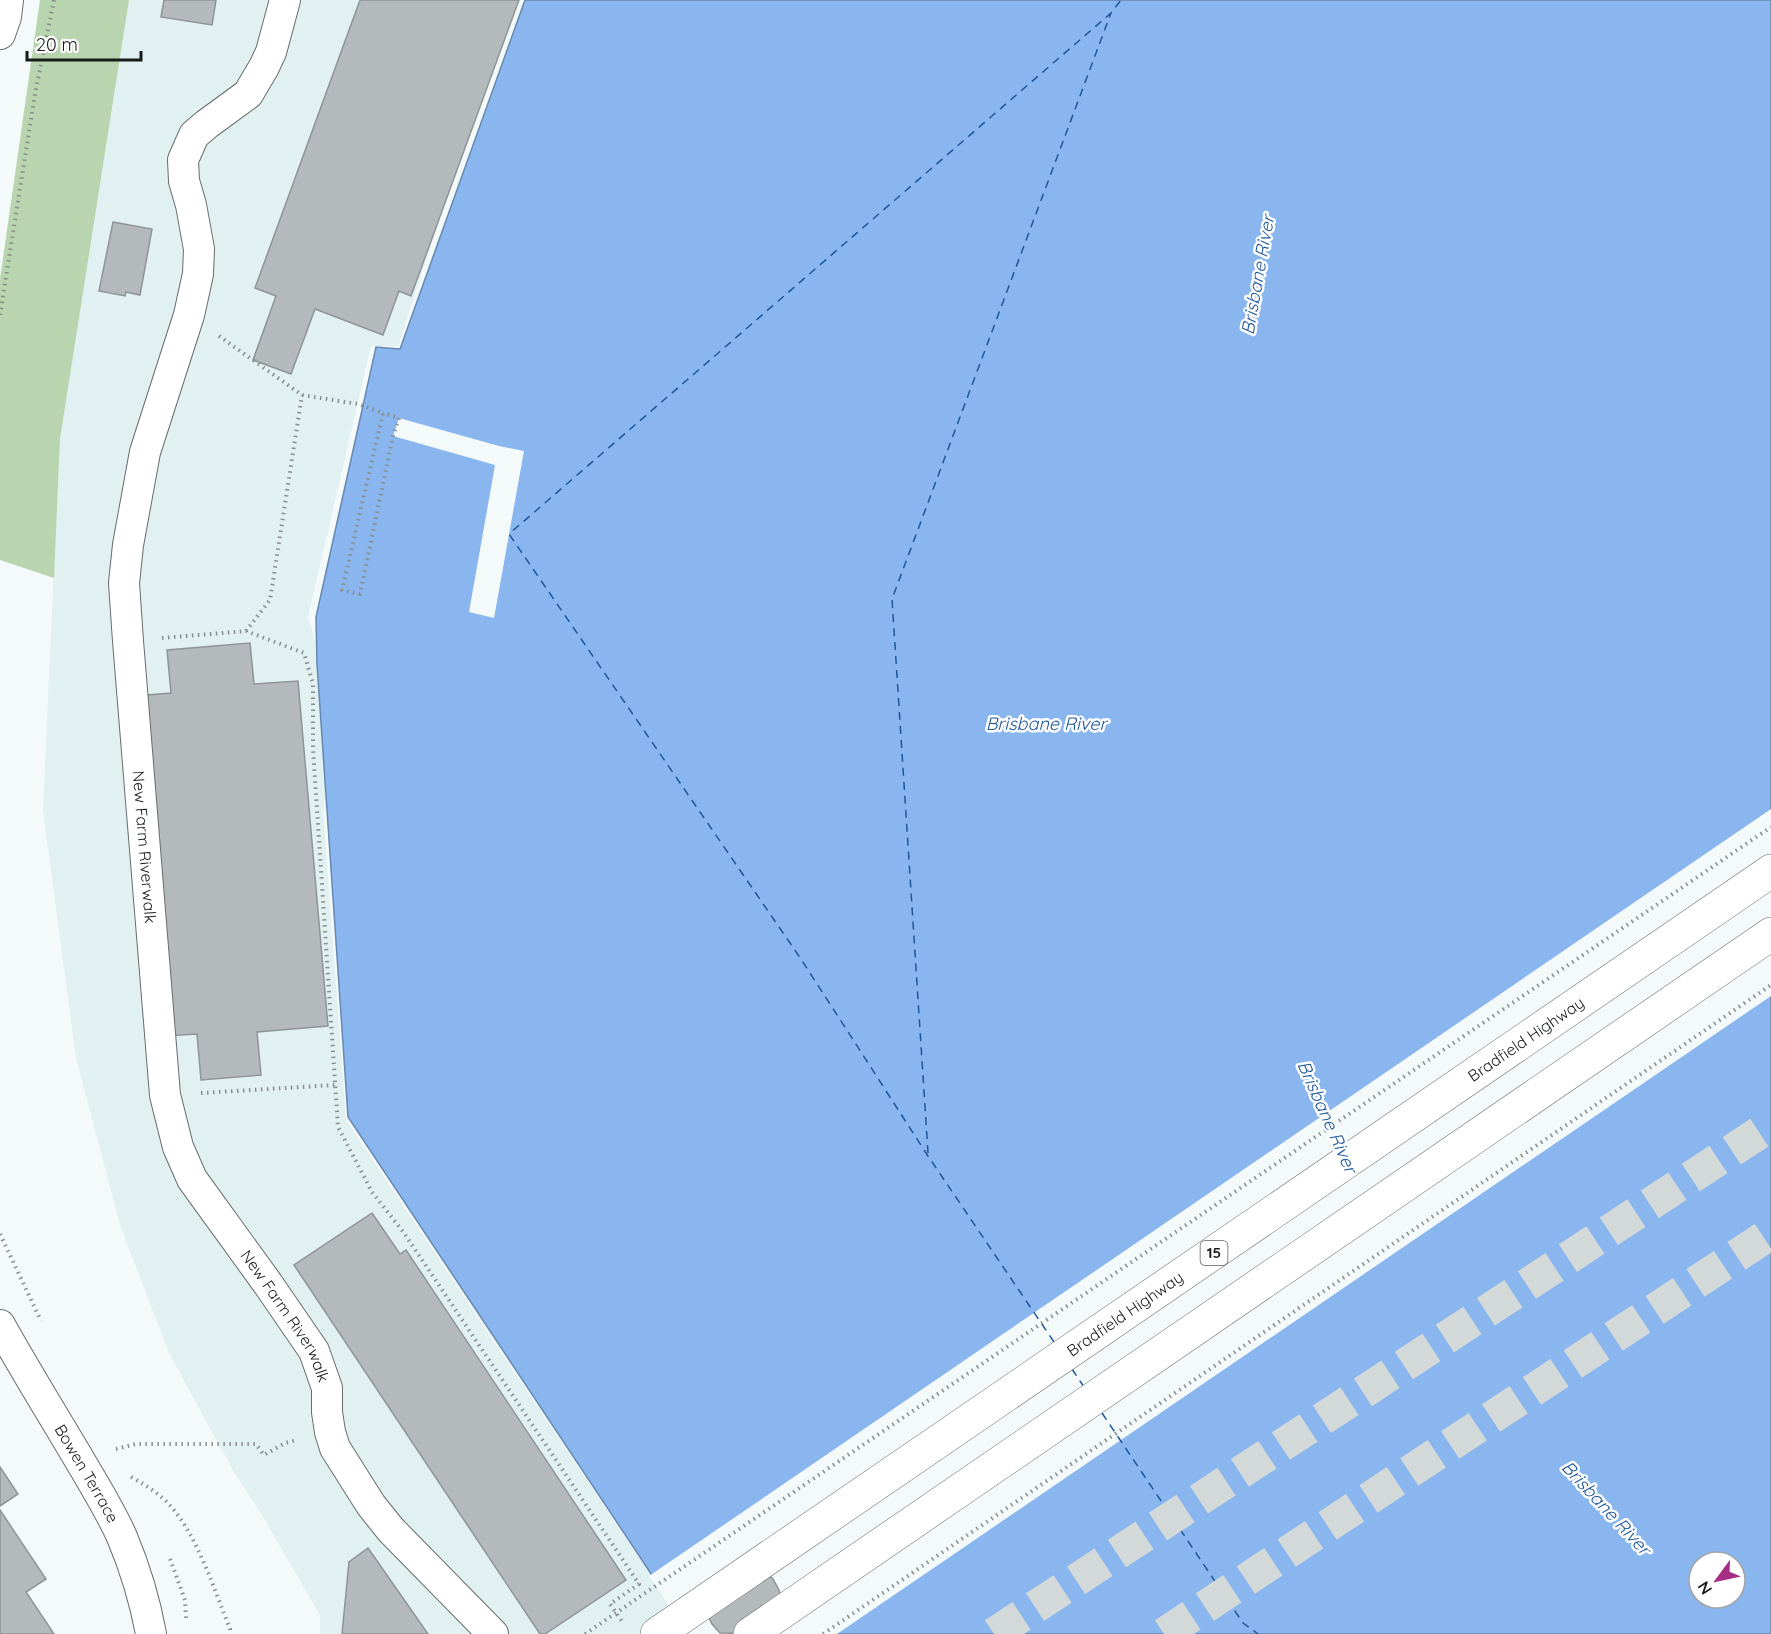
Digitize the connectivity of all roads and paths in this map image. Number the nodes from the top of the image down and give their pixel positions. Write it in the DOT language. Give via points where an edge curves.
graph roads {
  1 [pos="8,0"];
  2 [pos="54,0"];
  3 [pos="285,0"];
  4 [pos="0,34"];
  5 [pos="0,315"];
  6 [pos="189,315"];
  7 [pos="302,395"];
  8 [pos="383,413"];
  9 [pos="246,631"];
  10 [pos="128,641"];
  11 [pos="1771,826"];
  12 [pos="1771,871"];
  13 [pos="1771,934"];
  14 [pos="1771,985"];
  15 [pos="335,1085"];
  16 [pos="165,1095"];
  17 [pos="0,1234"];
  18 [pos="0,1325"];
  19 [pos="45,1329"];
  20 [pos="285,1443"];
  21 [pos="120,1458"];
  22 [pos="128,1476"];
  23 [pos="178,1576"];
  24 [pos="186,1623"];
  25 [pos="624,1624"];
  26 [pos="151,1634"];
  27 [pos="230,1634"];
  28 [pos="493,1634"];
  29 [pos="585,1634"];
  30 [pos="657,1634"];
  31 [pos="750,1634"];
  32 [pos="823,1634"];
  1 -- 4 [label="street"];
  2 -- 5 [label="path"];
  3 -- 6 [label="street, New Farm Riverwalk" via="271,52 248,94 194,135 183,159 199,249"];
  6 -- 7 [label="path"];
  6 -- 10 [label="street, New Farm Riverwalk" via="145,452 124,583"];
  7 -- 8 [label="path" via="358,404"];
  7 -- 9 [label="path" via="270,600"];
  8 -- 8 [label="path" via="342,590 360,594 399,417"];
  9 -- 10 [label="path"];
  9 -- 15 [label="path" via="304,653 313,684"];
  10 -- 16 [label="street, New Farm Riverwalk"];
  11 -- 29 [label="path, bridge"];
  12 -- 30 [label="highway, Bradfield Highway / 15"];
  13 -- 31 [label="highway"];
  14 -- 32 [label="path"];
  15 -- 16 [label="path"];
  15 -- 25 [label="path" via="338,1128 372,1192 404,1233 639,1584 610,1604"];
  16 -- 28 [label="street, New Farm Riverwalk" via="178,1147 192,1179 314,1351 327,1388 327,1412 335,1448 391,1530"];
  17 -- 19 [label="path"];
  18 -- 26 [label="street, Bowen Terrace" via="110,1512 146,1607"];
  20 -- 21 [label="path" via="264,1455 256,1444 136,1444 116,1449"];
  22 -- 27 [label="path" via="167,1502 186,1527"];
  23 -- 24 [label="path"];
}
